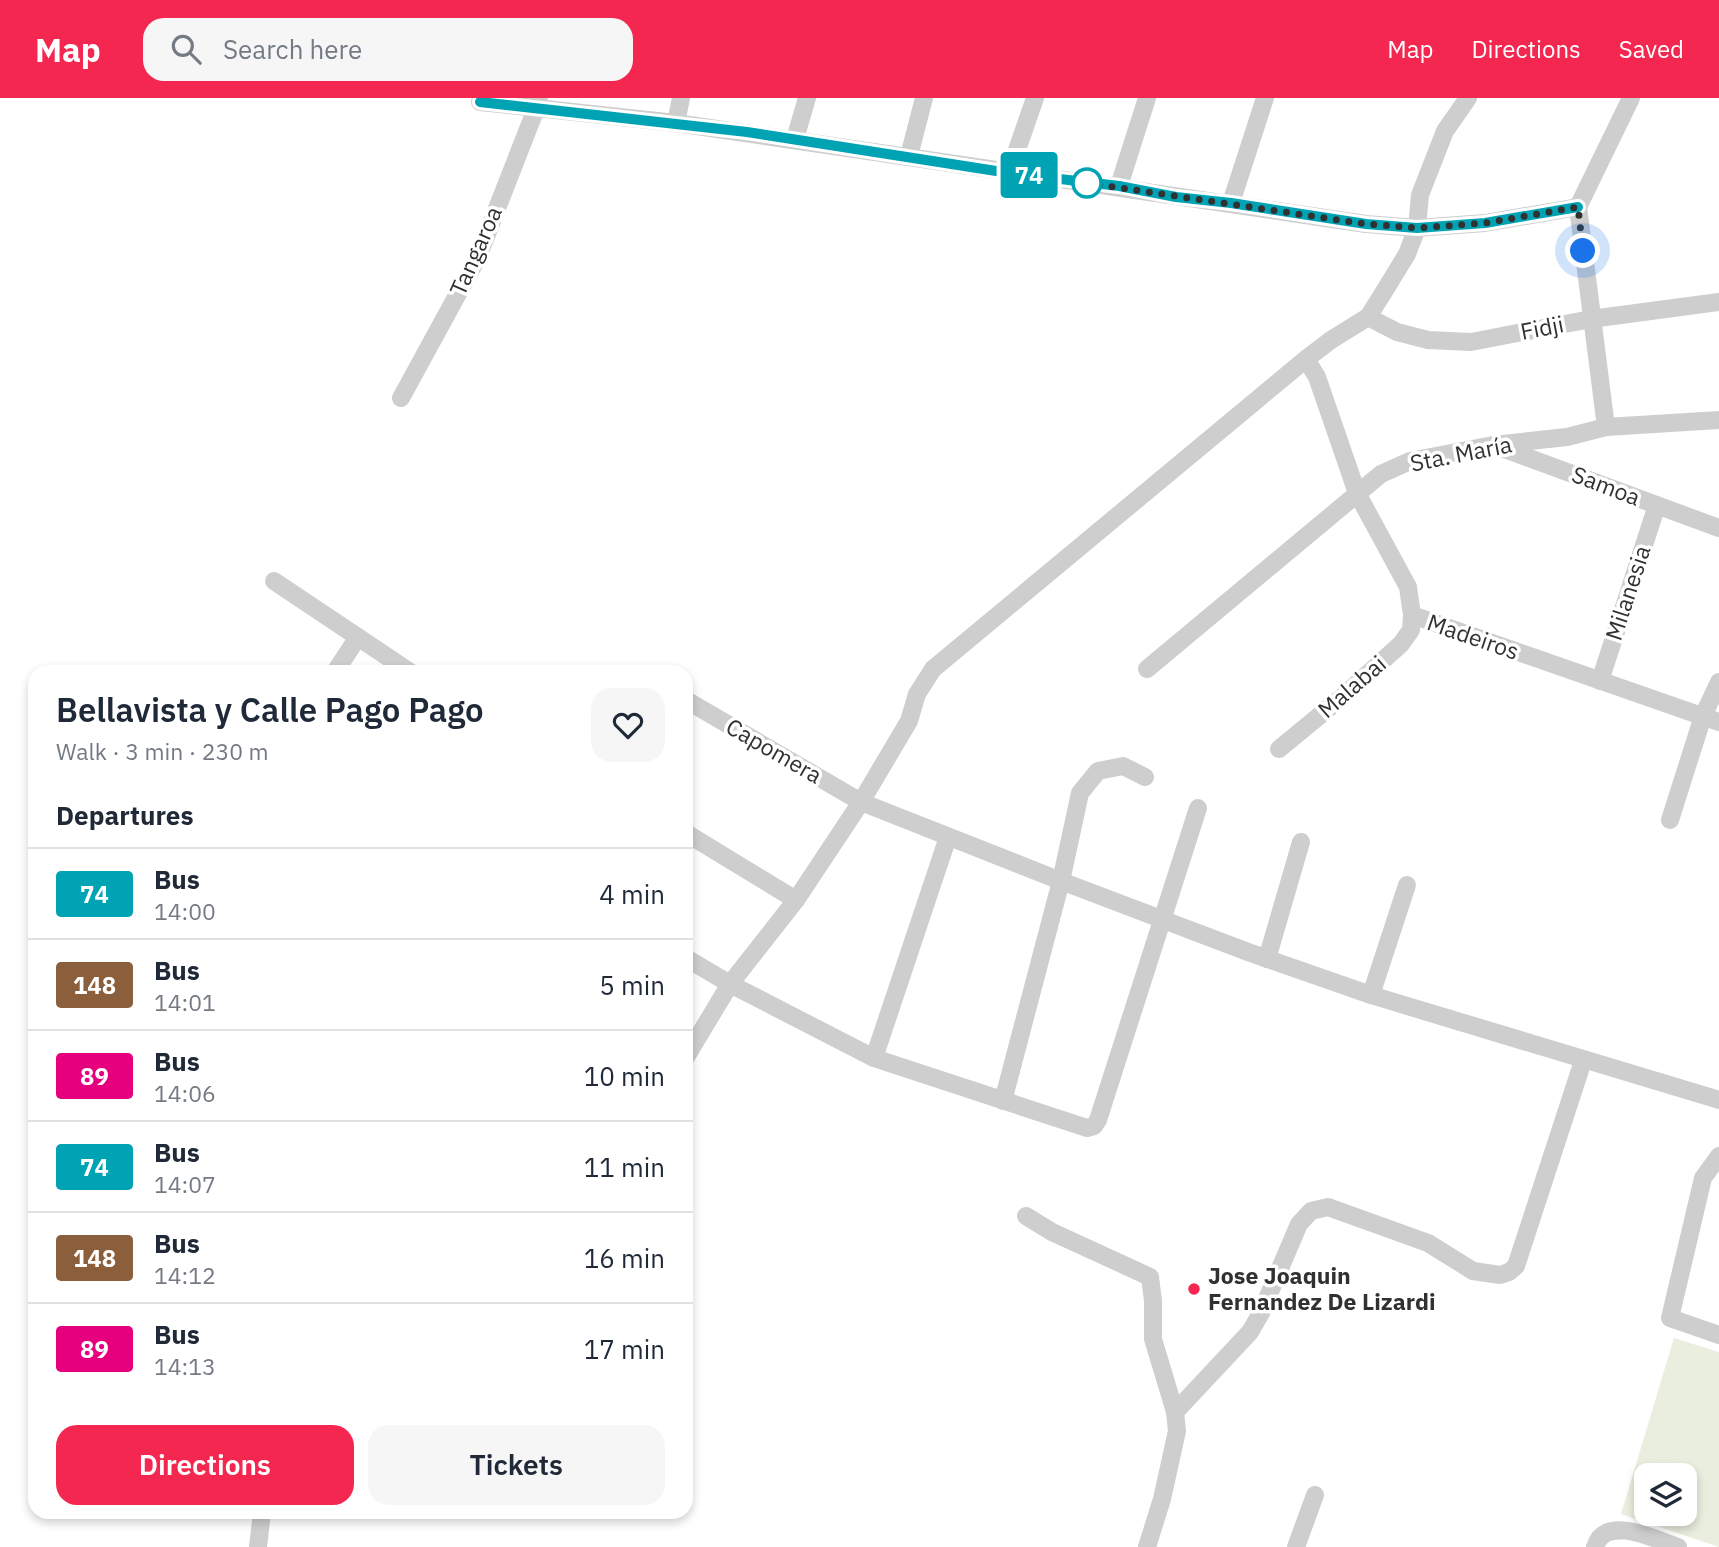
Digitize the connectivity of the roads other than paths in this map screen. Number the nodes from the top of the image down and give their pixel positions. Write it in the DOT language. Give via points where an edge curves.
graph roads {
  1 [pos="681,98"];
  2 [pos="807,98"];
  3 [pos="924,98"];
  4 [pos="1035,98"];
  5 [pos="1147,98"];
  6 [pos="1265,98"];
  7 [pos="1468,98"];
  8 [pos="1630,98"];
  9 [pos="480,102"];
  10 [pos="538,103"];
  11 [pos="676,123"];
  12 [pos="795,139"];
  13 [pos="909,156"];
  14 [pos="1009,173"];
  15 [pos="1119,186"];
  16 [pos="1231,203"];
  17 [pos="1578,207"];
  18 [pos="1417,228"];
  19 [pos="1719,302"];
  20 [pos="1368,317"];
  21 [pos="1591,319"];
  22 [pos="1306,359"];
  23 [pos="401,398"];
  24 [pos="1719,420"];
  25 [pos="1606,427"];
  26 [pos="1493,445"];
  27 [pos="1357,494"];
  28 [pos="1657,505"];
  29 [pos="1719,528"];
  30 [pos="274,581"];
  31 [pos="1412,615"];
  32 [pos="358,637"];
  33 [pos="340,665"];
  34 [pos="400,665"];
  35 [pos="1147,669"];
  36 [pos="1600,681"];
  37 [pos="1719,681"];
  38 [pos="693,704"];
  39 [pos="1711,719"];
  40 [pos="1279,749"];
  41 [pos="1145,777"];
  42 [pos="861,802"];
  43 [pos="1198,808"];
  44 [pos="1670,820"];
  45 [pos="948,836"];
  46 [pos="693,837"];
  47 [pos="1301,842"];
  48 [pos="1061,881"];
  49 [pos="1407,885"];
  50 [pos="796,900"];
  51 [pos="1163,920"];
  52 [pos="1268,959"];
  53 [pos="693,962"];
  54 [pos="730,984"];
  55 [pos="1371,995"];
  56 [pos="693,1045"];
  57 [pos="874,1058"];
  58 [pos="1583,1061"];
  59 [pos="1719,1100"];
  60 [pos="1003,1101"];
  61 [pos="1719,1156"];
  62 [pos="1026,1216"];
  63 [pos="1719,1335"];
  64 [pos="1175,1412"];
  65 [pos="1315,1495"];
  66 [pos="261,1519"];
  67 [pos="1596,1543"];
  68 [pos="258,1547"];
  69 [pos="1147,1547"];
  70 [pos="1296,1547"];
  71 [pos="1678,1547"];
  1 -- 11 [label="street"];
  2 -- 12 [label="street"];
  3 -- 13 [label="street"];
  4 -- 14 [label="street"];
  5 -- 15 [label="street"];
  6 -- 16 [label="street"];
  7 -- 18 [label="street" via="1446,131 1420,195"];
  8 -- 17 [label="street"];
  9 -- 10 [label="street"];
  10 -- 11 [label="street"];
  10 -- 23 [label="street, Tangaroa" via="478,257"];
  11 -- 12 [label="street"];
  12 -- 13 [label="street"];
  13 -- 14 [label="street"];
  14 -- 15 [label="street"];
  15 -- 16 [label="street"];
  16 -- 18 [label="street"];
  17 -- 18 [label="street" via="1485,223"];
  17 -- 21 [label="street"];
  18 -- 20 [label="street" via="1407,254"];
  19 -- 21 [label="street, Fidji"];
  20 -- 21 [label="street, Fidji" via="1427,340 1471,342"];
  20 -- 22 [label="street"];
  21 -- 25 [label="street"];
  22 -- 27 [label="street, Madeiros" via="1317,377"];
  22 -- 42 [label="street" via="933,669"];
  24 -- 25 [label="street, Sta. María"];
  25 -- 26 [label="street, Sta. María" via="1567,437"];
  26 -- 27 [label="street, Sta. María" via="1410,461 1381,474"];
  26 -- 28 [label="street, Samoa"];
  27 -- 31 [label="street, Madeiros" via="1408,586"];
  27 -- 35 [label="street, Sta. María"];
  28 -- 29 [label="street, Samoa"];
  28 -- 36 [label="street, Milanesia"];
  30 -- 32 [label="street"];
  31 -- 36 [label="street, Madeiros"];
  31 -- 40 [label="street, Malabai" via="1411,630 1401,644"];
  32 -- 33 [label="street"];
  32 -- 34 [label="street"];
  36 -- 39 [label="street, Madeiros"];
  37 -- 39 [label="street"];
  38 -- 42 [label="street, Capomera"];
  39 -- 44 [label="street"];
  41 -- 48 [label="street" via="1123,766 1098,771 1080,793"];
  42 -- 45 [label="street, Capomera"];
  42 -- 50 [label="street"];
  43 -- 51 [label="street"];
  45 -- 48 [label="street, Capomera"];
  45 -- 57 [label="street"];
  46 -- 50 [label="street"];
  47 -- 52 [label="street"];
  48 -- 51 [label="street, Capomera"];
  48 -- 60 [label="street"];
  49 -- 55 [label="street"];
  50 -- 54 [label="street"];
  51 -- 52 [label="street, Capomera"];
  51 -- 60 [label="street" via="1094,1126 1087,1128"];
  52 -- 55 [label="street, Capomera"];
  53 -- 54 [label="street"];
  54 -- 56 [label="street"];
  54 -- 57 [label="street"];
  55 -- 58 [label="street, Capomera"];
  57 -- 60 [label="street"];
  58 -- 59 [label="street, Capomera"];
  58 -- 64 [label="street" via="1516,1266 1500,1275 1479,1273 1428,1243 1328,1207 1311,1211 1298,1224 1250,1332"];
  61 -- 63 [label="street" via="1703,1178 1670,1318"];
  62 -- 64 [label="street" via="1150,1277 1153,1339"];
  64 -- 69 [label="street" via="1177,1431 1170,1465"];
  65 -- 70 [label="street"];
  66 -- 68 [label="street"];
  67 -- 71 [label="street" via="1607,1531 1618,1528"];
}
